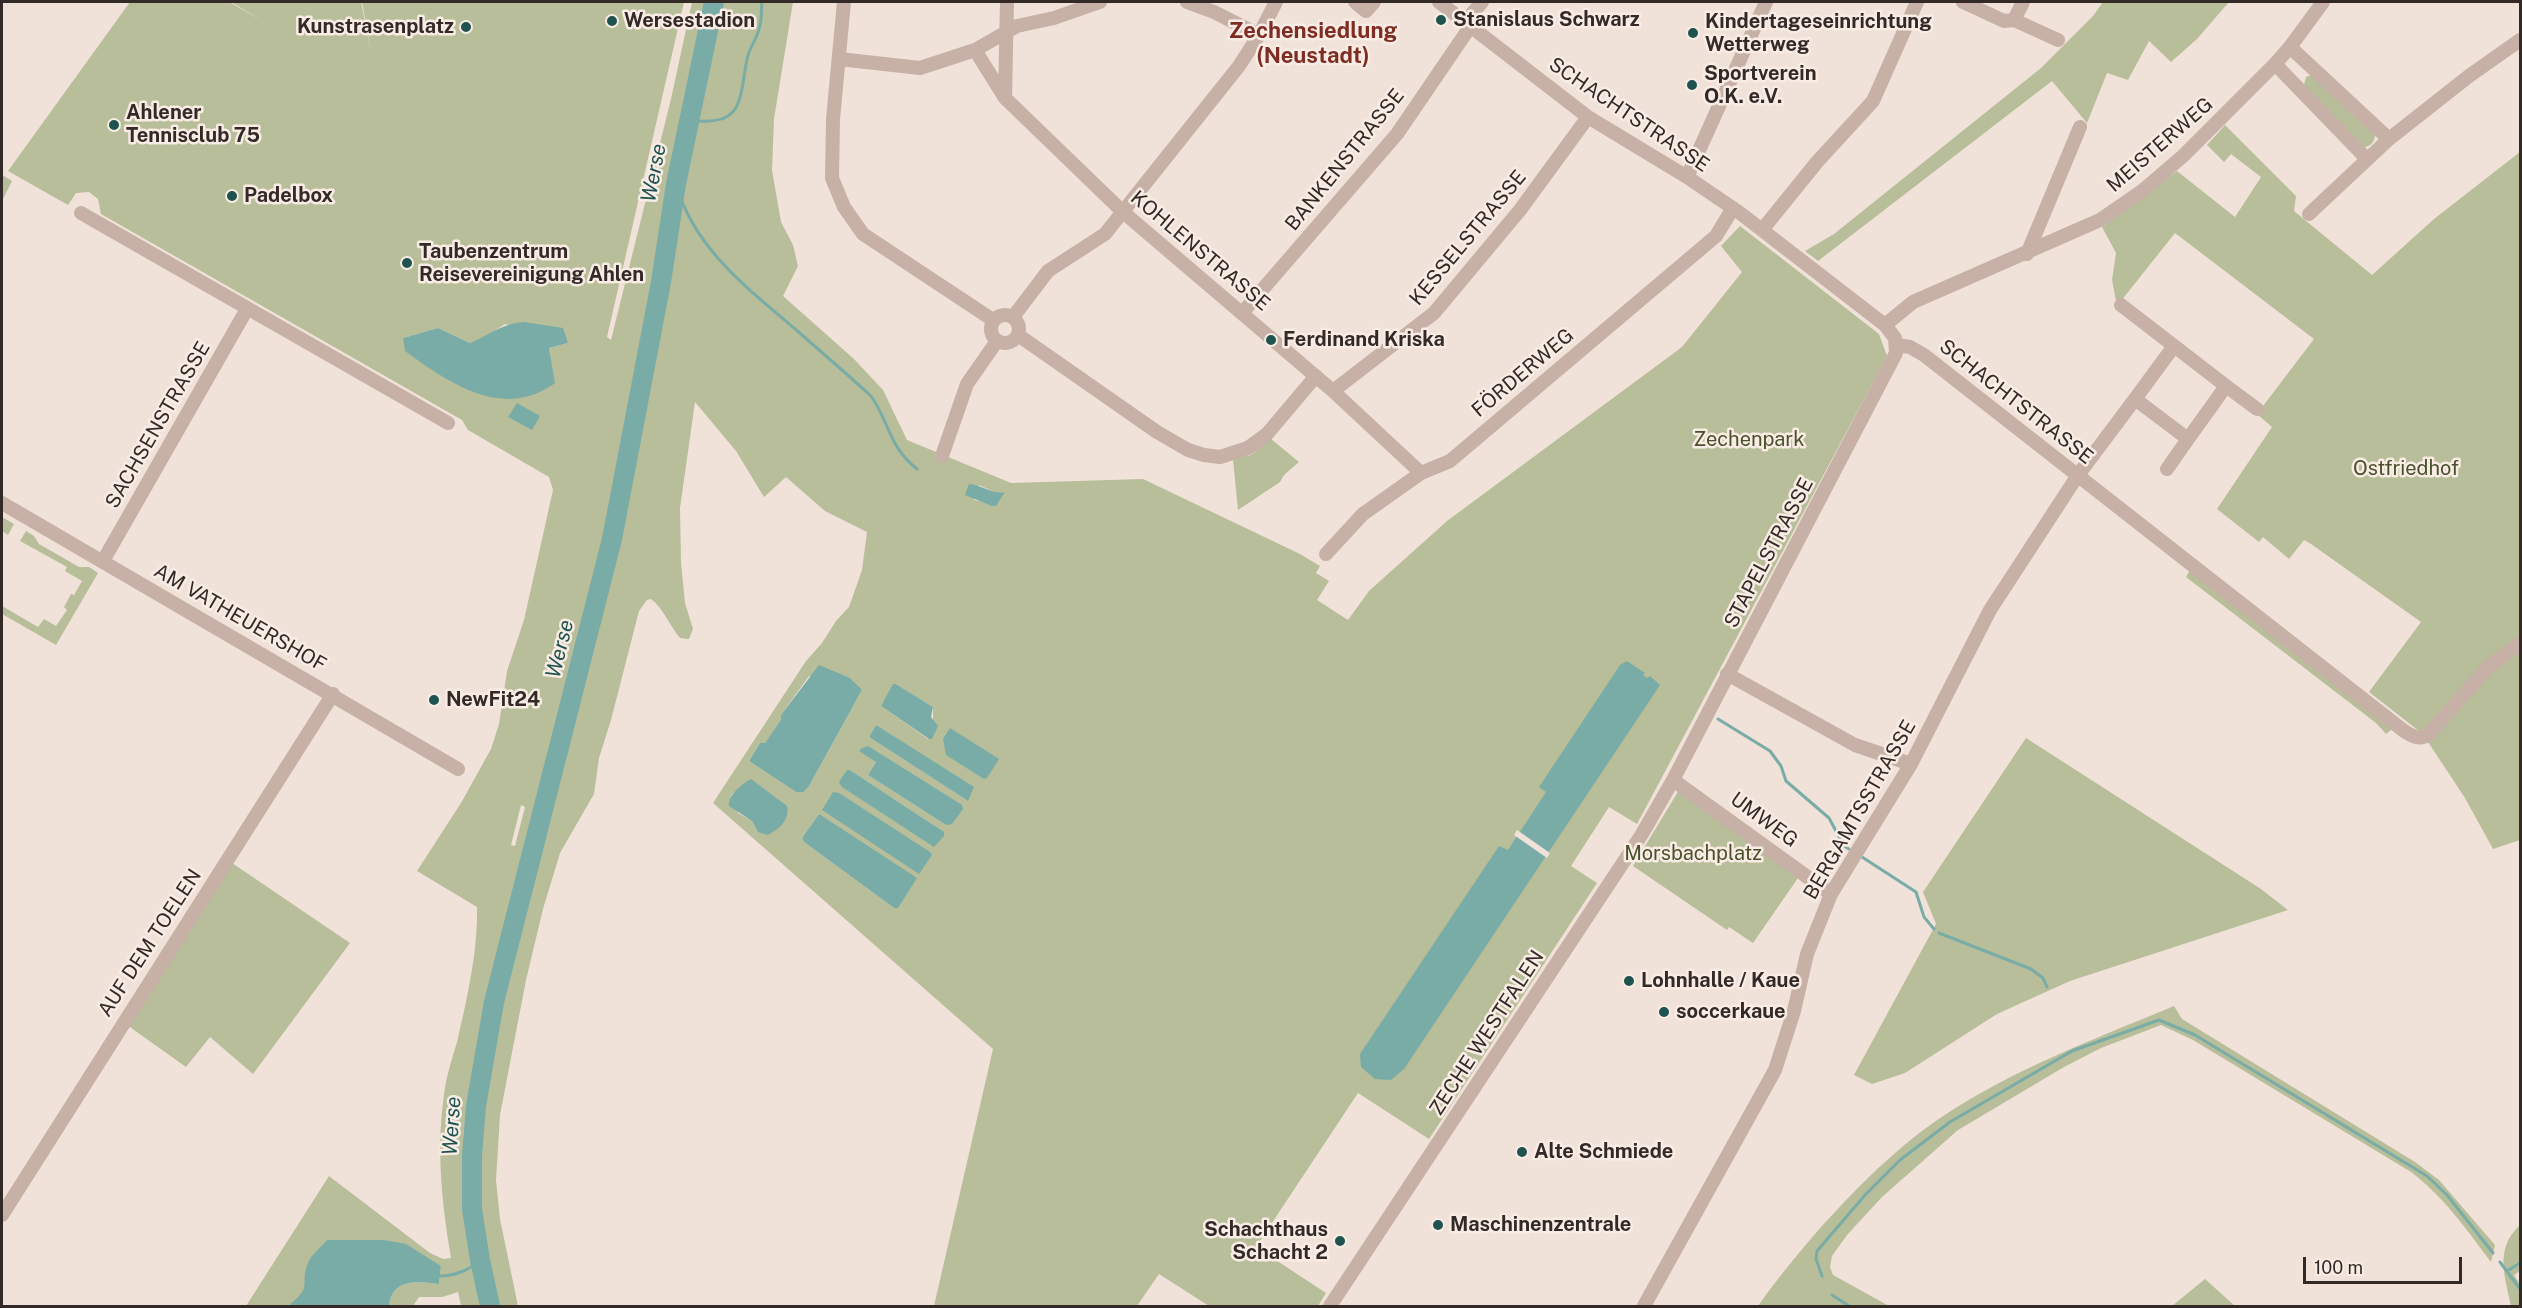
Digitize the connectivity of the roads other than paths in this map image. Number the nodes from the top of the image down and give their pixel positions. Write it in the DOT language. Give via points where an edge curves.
graph roads {
  1 [pos="844,2"];
  2 [pos="1006,2"];
  3 [pos="1100,2"];
  4 [pos="1187,2"];
  5 [pos="1276,2"];
  6 [pos="1355,2"];
  7 [pos="1374,2"];
  8 [pos="1439,2"];
  9 [pos="1482,2"];
  10 [pos="1766,2"];
  11 [pos="1917,2"];
  12 [pos="1962,2"];
  13 [pos="2023,2"];
  14 [pos="2323,2"];
  15 [pos="2014,20"];
  16 [pos="1467,25"];
  17 [pos="1006,33"];
  18 [pos="1259,35"];
  19 [pos="2058,40"];
  20 [pos="2520,40"];
  21 [pos="2290,47"];
  22 [pos="975,50"];
  23 [pos="839,58"];
  24 [pos="2275,64"];
  25 [pos="1005,98"];
  26 [pos="1588,117"];
  27 [pos="2080,128"];
  28 [pos="2389,139"];
  29 [pos="2366,158"];
  30 [pos="1687,177"];
  31 [pos="1733,208"];
  32 [pos="1123,212"];
  33 [pos="81,213"];
  34 [pos="2309,214"];
  35 [pos="1761,230"];
  36 [pos="2027,254"];
  37 [pos="2121,305"];
  38 [pos="247,309"];
  39 [pos="1243,312"];
  40 [pos="1014,317"];
  41 [pos="993,320"];
  42 [pos="1885,325"];
  43 [pos="1018,335"];
  44 [pos="997,341"];
  45 [pos="1896,345"];
  46 [pos="2174,346"];
  47 [pos="1316,376"];
  48 [pos="2226,386"];
  49 [pos="1333,391"];
  50 [pos="2135,399"];
  51 [pos="2257,409"];
  52 [pos="448,423"];
  53 [pos="2188,439"];
  54 [pos="942,456"];
  55 [pos="2167,469"];
  56 [pos="1421,473"];
  57 [pos="2078,475"];
  58 [pos="2,502"];
  59 [pos="1326,554"];
  60 [pos="103,561"];
  61 [pos="2520,643"];
  62 [pos="1727,674"];
  63 [pos="333,694"];
  64 [pos="1911,764"];
  65 [pos="458,769"];
  66 [pos="1673,780"];
  67 [pos="1831,894"];
  68 [pos="2,1215"];
  69 [pos="1330,1306"];
  70 [pos="1644,1306"];
  1 -- 23 [label="street"];
  2 -- 17 [label="street"];
  3 -- 17 [label="street" via="1017,26"];
  4 -- 18 [label="street"];
  5 -- 18 [label="street"];
  6 -- 7 [label="street" via="1366,11"];
  8 -- 16 [label="street, SCHACHTSTRASSE"];
  9 -- 16 [label="street, BANKENSTRASSE"];
  10 -- 30 [label="street"];
  11 -- 35 [label="street" via="1873,101"];
  12 -- 15 [label="street" via="2004,21"];
  13 -- 15 [label="street"];
  14 -- 21 [label="street, MEISTERWEG"];
  15 -- 19 [label="street"];
  16 -- 26 [label="street, SCHACHTSTRASSE"];
  16 -- 39 [label="street, BANKENSTRASSE" via="1397,134"];
  17 -- 22 [label="street"];
  17 -- 25 [label="street"];
  18 -- 32 [label="street" via="1239,66"];
  20 -- 28 [label="street"];
  21 -- 24 [label="street, MEISTERWEG"];
  21 -- 28 [label="street"];
  22 -- 23 [label="street" via="920,68"];
  22 -- 25 [label="street, KOHLENSTRASSE"];
  23 -- 41 [label="street" via="832,178 844,207 863,234"];
  24 -- 29 [label="street"];
  24 -- 36 [label="street, MEISTERWEG" via="2142,191 2088,227"];
  25 -- 32 [label="street, KOHLENSTRASSE"];
  26 -- 30 [label="street, SCHACHTSTRASSE"];
  26 -- 49 [label="street, KESSELSTRASSE" via="1520,210 1434,313"];
  27 -- 36 [label="street"];
  28 -- 29 [label="street"];
  29 -- 34 [label="street"];
  30 -- 31 [label="street, SCHACHTSTRASSE"];
  31 -- 35 [label="street, SCHACHTSTRASSE"];
  31 -- 56 [label="street, FÖRDERWEG" via="1716,236 1450,461"];
  32 -- 39 [label="street, KOHLENSTRASSE"];
  32 -- 40 [label="street" via="1105,234 1048,271"];
  33 -- 38 [label="street"];
  35 -- 42 [label="street, SCHACHTSTRASSE"];
  36 -- 42 [label="street, MEISTERWEG" via="1913,302"];
  37 -- 46 [label="street"];
  38 -- 52 [label="street"];
  38 -- 60 [label="street, SACHSENSTRASSE"];
  39 -- 47 [label="street, KOHLENSTRASSE"];
  40 -- 41 [label="street" via="1000,315"];
  40 -- 43 [label="street"];
  41 -- 44 [label="street" via="990,329"];
  42 -- 45 [label="street, SCHACHTSTRASSE"];
  43 -- 44 [label="street" via="1011,342"];
  43 -- 47 [label="street" via="1156,432 1204,455 1220,457 1248,448 1267,434"];
  44 -- 54 [label="street" via="967,384"];
  45 -- 57 [label="street, SCHACHTSTRASSE" via="1924,354"];
  45 -- 62 [label="street, STAPELSTRASSE" via="1893,362"];
  46 -- 48 [label="street"];
  46 -- 50 [label="street, BERGAMTSSTRASSE"];
  47 -- 49 [label="street, KOHLENSTRASSE"];
  48 -- 51 [label="street"];
  48 -- 53 [label="street"];
  49 -- 56 [label="street, KOHLENSTRASSE"];
  50 -- 53 [label="street"];
  50 -- 57 [label="street, BERGAMTSSTRASSE"];
  53 -- 55 [label="street"];
  56 -- 59 [label="street, FÖRDERWEG" via="1363,514"];
  57 -- 61 [label="street, SCHACHTSTRASSE" via="2404,731 2422,738 2488,667"];
  57 -- 64 [label="street, BERGAMTSSTRASSE" via="1990,610"];
  58 -- 60 [label="street, AM VATHEUERSHOF"];
  60 -- 63 [label="street, AM VATHEUERSHOF"];
  62 -- 64 [label="street" via="1854,745"];
  62 -- 66 [label="street, STAPELSTRASSE"];
  63 -- 65 [label="street, AM VATHEUERSHOF"];
  63 -- 68 [label="street, AUF DEM TOELEN"];
  64 -- 67 [label="street, BERGAMTSSTRASSE"];
  66 -- 67 [label="street, UMWEG"];
  66 -- 69 [label="street, ZECHE WESTFALEN" via="1642,834"];
  67 -- 70 [label="street, BERGAMTSSTRASSE" via="1807,954 1794,1011 1771,1078"];
}
